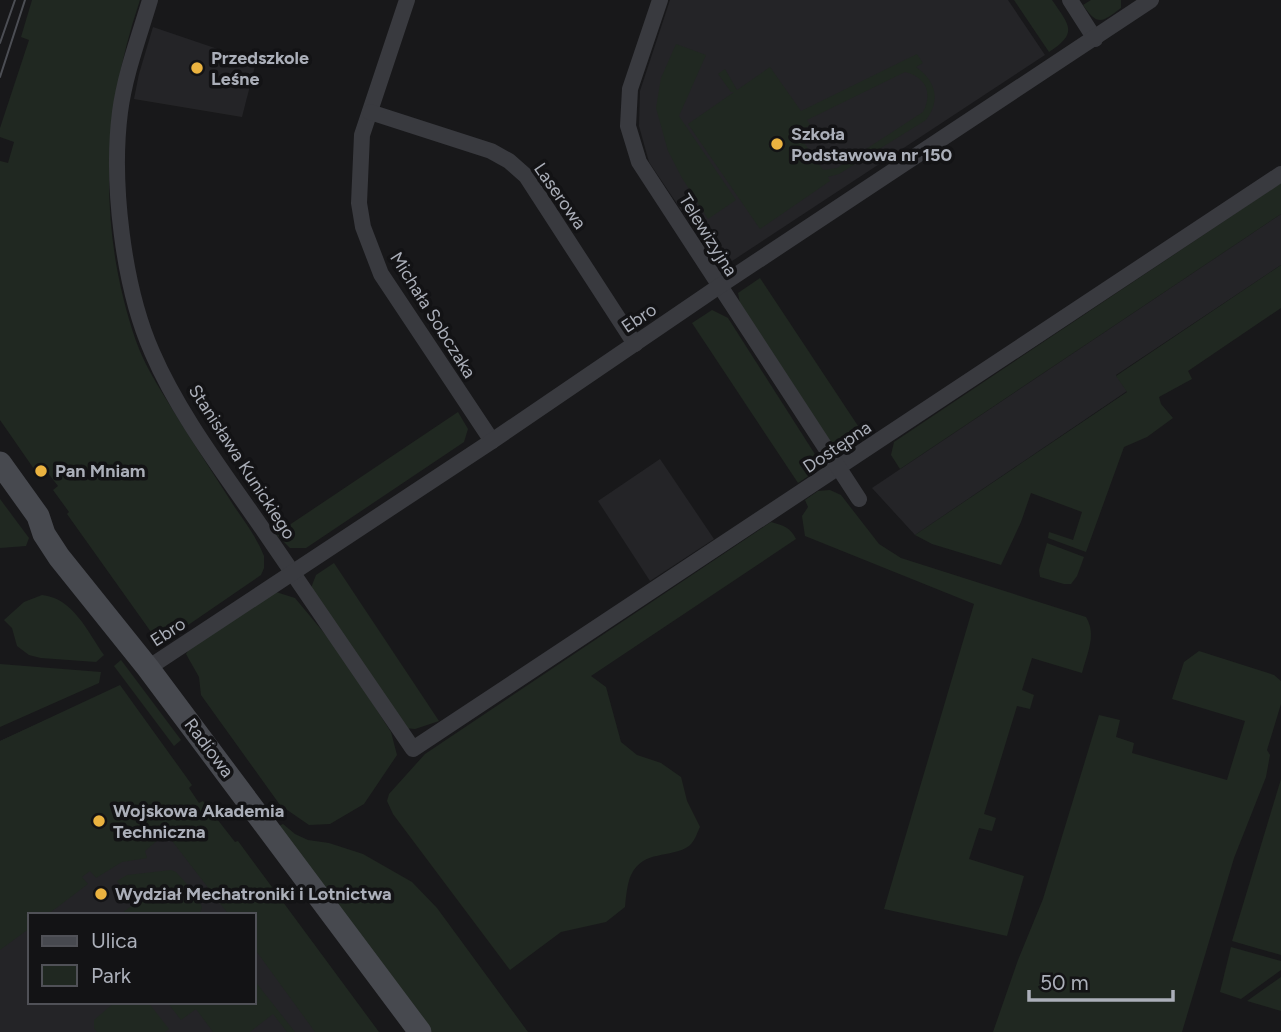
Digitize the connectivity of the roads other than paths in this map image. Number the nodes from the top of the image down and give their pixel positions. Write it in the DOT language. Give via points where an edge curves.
graph roads {
  1 [pos="150,0"];
  2 [pos="407,0"];
  3 [pos="660,0"];
  4 [pos="1070,0"];
  5 [pos="1151,0"];
  6 [pos="1095,39"];
  7 [pos="370,112"];
  8 [pos="1281,174"];
  9 [pos="718,286"];
  10 [pos="635,344"];
  11 [pos="492,442"];
  12 [pos="0,463"];
  13 [pos="838,469"];
  14 [pos="0,486"];
  15 [pos="859,499"];
  16 [pos="44,534"];
  17 [pos="293,573"];
  18 [pos="148,668"];
  19 [pos="413,750"];
  20 [pos="420,1032"];
  1 -- 17 [label="street, Stanisława Kunickiego" via="128,70 117,179 137,312 152,352 194,429"];
  2 -- 7 [label="street, Michała Sobczaka"];
  3 -- 9 [label="street, Telewizyjna" via="630,89 631,141 639,162"];
  4 -- 6 [label="street"];
  5 -- 6 [label="street, Ebro"];
  6 -- 9 [label="street, Ebro"];
  7 -- 10 [label="street, Laserowa" via="509,161 526,176"];
  7 -- 11 [label="street, Michała Sobczaka" via="362,135 359,203 372,251 381,274"];
  8 -- 13 [label="street, Dostępna"];
  9 -- 10 [label="street, Ebro"];
  9 -- 13 [label="street, Telewizyjna"];
  10 -- 11 [label="street, Ebro"];
  11 -- 17 [label="street, Ebro"];
  12 -- 16 [label="main road, Radiowa" via="38,516"];
  13 -- 15 [label="street, Telewizyjna"];
  13 -- 19 [label="street, Dostępna"];
  14 -- 16 [label="main road, Radiowa" via="29,524"];
  16 -- 18 [label="main road, Radiowa"];
  17 -- 18 [label="street, Ebro"];
  17 -- 19 [label="street, Stanisława Kunickiego"];
  18 -- 20 [label="main road, Radiowa"];
}
